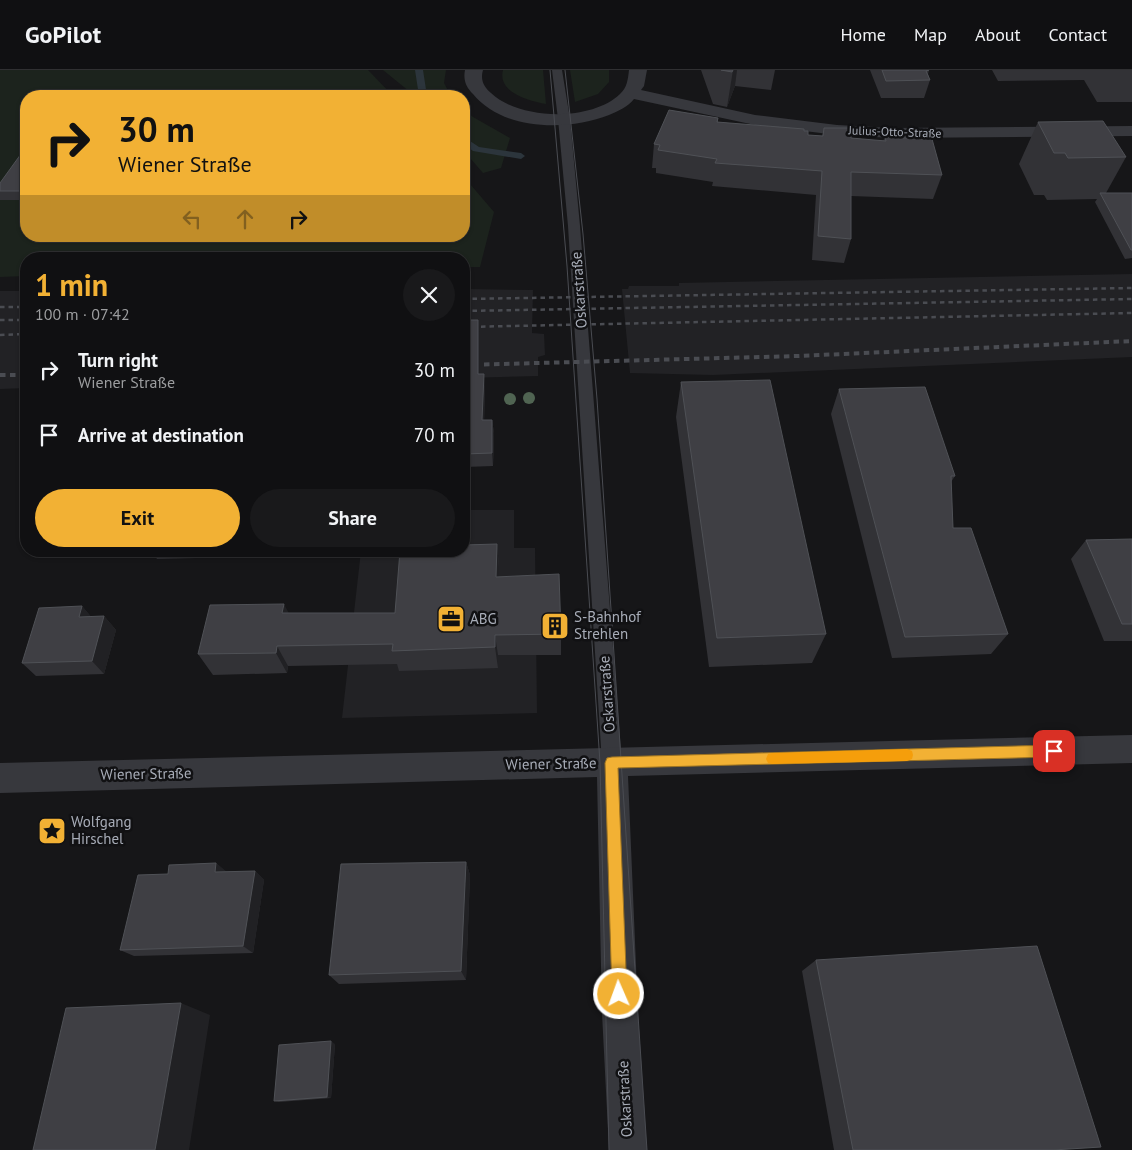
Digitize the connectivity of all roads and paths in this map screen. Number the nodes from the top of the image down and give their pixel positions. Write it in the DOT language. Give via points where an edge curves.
graph roads {
  1 [pos="474,70"];
  2 [pos="557,70"];
  3 [pos="638,70"];
  4 [pos="632,93"];
  5 [pos="564,119"];
  6 [pos="1132,131"];
  7 [pos="1132,749"];
  8 [pos="612,763"];
  9 [pos="0,778"];
  10 [pos="628,1150"];
  1 -- 5 [label="street" via="475,87 486,100 504,110 528,117"];
  2 -- 5 [label="lane, Oskarstraße"];
  3 -- 4 [label="street" via="638,81"];
  4 -- 5 [label="street" via="597,114"];
  4 -- 6 [label="street, Julius-Otto-Straße" via="755,120 837,130 894,133"];
  5 -- 8 [label="lane, Oskarstraße"];
  7 -- 8 [label="street, Wiener Straße"];
  8 -- 9 [label="street, Wiener Straße"];
  8 -- 10 [label="street, Oskarstraße"];
}
